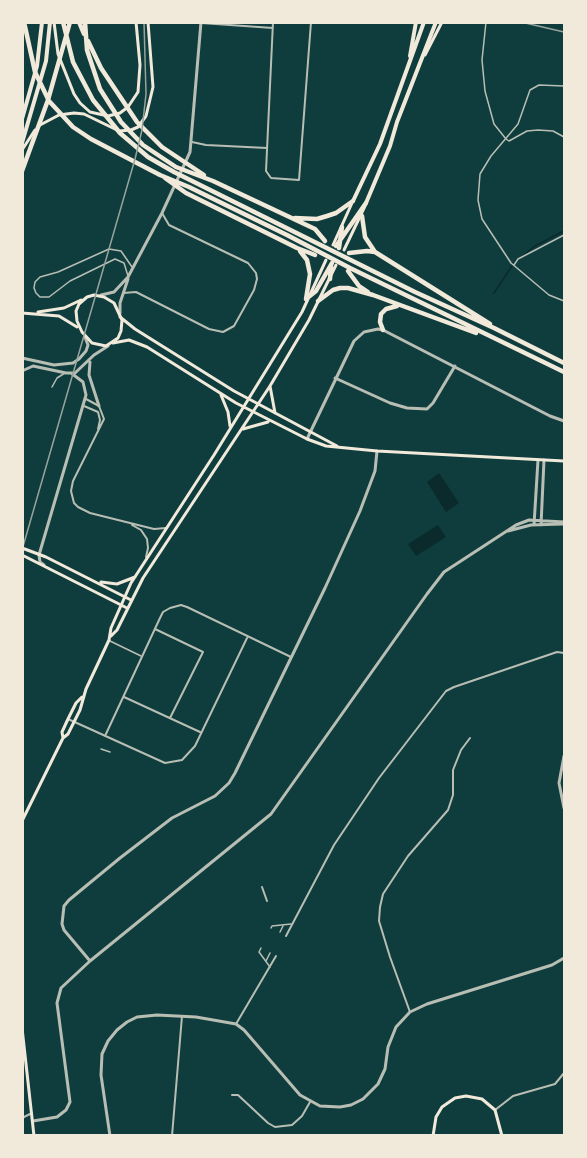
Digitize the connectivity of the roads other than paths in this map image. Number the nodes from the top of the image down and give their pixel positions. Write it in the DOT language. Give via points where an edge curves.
graph roads {
  1 [pos="42,22"];
  2 [pos="52,22"];
  3 [pos="63,22"];
  4 [pos="70,22"];
  5 [pos="79,22"];
  6 [pos="85,22"];
  7 [pos="136,22"];
  8 [pos="148,22"];
  9 [pos="273,22"];
  10 [pos="311,22"];
  11 [pos="416,22"];
  12 [pos="424,22"];
  13 [pos="436,22"];
  14 [pos="442,22"];
  15 [pos="486,22"];
  16 [pos="201,23"];
  17 [pos="24,25"];
  18 [pos="273,28"];
  19 [pos="22,36"];
  20 [pos="410,60"];
  21 [pos="422,62"];
  22 [pos="564,86"];
  23 [pos="22,119"];
  24 [pos="564,137"];
  25 [pos="506,139"];
  26 [pos="192,142"];
  27 [pos="22,143"];
  28 [pos="267,148"];
  29 [pos="22,150"];
  30 [pos="176,167"];
  31 [pos="22,171"];
  32 [pos="160,175"];
  33 [pos="187,177"];
  34 [pos="213,182"];
  35 [pos="353,201"];
  36 [pos="366,203"];
  37 [pos="162,213"];
  38 [pos="362,216"];
  39 [pos="293,218"];
  40 [pos="342,226"];
  41 [pos="564,235"];
  42 [pos="325,241"];
  43 [pos="340,247"];
  44 [pos="297,248"];
  45 [pos="375,252"];
  46 [pos="315,255"];
  47 [pos="514,265"];
  48 [pos="132,269"];
  49 [pos="348,271"];
  50 [pos="128,277"];
  51 [pos="330,279"];
  52 [pos="123,293"];
  53 [pos="373,295"];
  54 [pos="101,296"];
  55 [pos="87,297"];
  56 [pos="306,299"];
  57 [pos="318,302"];
  58 [pos="564,302"];
  59 [pos="400,306"];
  60 [pos="22,313"];
  61 [pos="34,313"];
  62 [pos="120,315"];
  63 [pos="80,328"];
  64 [pos="494,328"];
  65 [pos="383,330"];
  66 [pos="484,335"];
  67 [pos="85,336"];
  68 [pos="112,344"];
  69 [pos="94,355"];
  70 [pos="22,358"];
  71 [pos="564,363"];
  72 [pos="455,366"];
  73 [pos="22,371"];
  74 [pos="564,372"];
  75 [pos="66,373"];
  76 [pos="71,374"];
  77 [pos="335,378"];
  78 [pos="270,386"];
  79 [pos="52,387"];
  80 [pos="220,393"];
  81 [pos="248,398"];
  82 [pos="85,399"];
  83 [pos="258,404"];
  84 [pos="83,405"];
  85 [pos="99,406"];
  86 [pos="243,407"];
  87 [pos="252,412"];
  88 [pos="275,413"];
  89 [pos="270,421"];
  90 [pos="564,421"];
  91 [pos="230,428"];
  92 [pos="241,430"];
  93 [pos="97,431"];
  94 [pos="311,432"];
  95 [pos="307,439"];
  96 [pos="339,447"];
  97 [pos="377,451"];
  98 [pos="538,460"];
  99 [pos="544,460"];
  100 [pos="564,461"];
  101 [pos="127,522"];
  102 [pos="534,522"];
  103 [pos="541,523"];
  104 [pos="564,523"];
  105 [pos="166,528"];
  106 [pos="22,548"];
  107 [pos="22,555"];
  108 [pos="39,555"];
  109 [pos="143,564"];
  110 [pos="44,566"];
  111 [pos="135,577"];
  112 [pos="94,580"];
  113 [pos="124,597"];
  114 [pos="131,600"];
  115 [pos="122,605"];
  116 [pos="127,608"];
  117 [pos="155,629"];
  118 [pos="111,636"];
  119 [pos="247,638"];
  120 [pos="109,640"];
  121 [pos="561,651"];
  122 [pos="142,657"];
  123 [pos="291,657"];
  124 [pos="515,662"];
  125 [pos="512,667"];
  126 [pos="83,696"];
  127 [pos="124,697"];
  128 [pos="170,718"];
  129 [pos="68,719"];
  130 [pos="75,721"];
  131 [pos="201,732"];
  132 [pos="105,736"];
  133 [pos="63,738"];
  134 [pos="470,738"];
  135 [pos="101,749"];
  136 [pos="110,752"];
  137 [pos="564,756"];
  138 [pos="564,808"];
  139 [pos="22,821"];
  140 [pos="262,887"];
  141 [pos="267,901"];
  142 [pos="291,924"];
  143 [pos="284,925"];
  144 [pos="271,928"];
  145 [pos="280,933"];
  146 [pos="286,936"];
  147 [pos="261,948"];
  148 [pos="270,953"];
  149 [pos="276,956"];
  150 [pos="564,958"];
  151 [pos="90,961"];
  152 [pos="266,962"];
  153 [pos="270,968"];
  154 [pos="410,1012"];
  155 [pos="182,1016"];
  156 [pos="236,1024"];
  157 [pos="22,1028"];
  158 [pos="564,1073"];
  159 [pos="232,1095"];
  160 [pos="310,1102"];
  161 [pos="495,1110"];
  162 [pos="32,1113"];
  163 [pos="22,1118"];
  164 [pos="33,1121"];
  165 [pos="34,1136"];
  166 [pos="110,1136"];
  167 [pos="172,1136"];
  168 [pos="433,1136"];
  169 [pos="502,1136"];
  1 -- 23 [label="main road" via="38,66"];
  2 -- 7 [label="main road" via="58,54 74,94 90,112 108,116 128,107 138,92"];
  2 -- 27 [label="main road" via="46,61"];
  3 -- 33 [label="highway" via="73,62 93,100 126,139"];
  4 -- 31 [label="highway"];
  5 -- 34 [label="highway" via="100,68 137,122 162,147"];
  6 -- 30 [label="highway" via="93,72 111,108 143,145"];
  8 -- 29 [label="main road" via="153,87 146,116 138,126 119,131 84,114 69,113 41,124"];
  9 -- 18 [label="street"];
  10 -- 28 [label="street" via="299,180 271,178 266,171"];
  11 -- 20 [label="main road"];
  12 -- 20 [label="main road"];
  13 -- 21 [label="main road"];
  14 -- 21 [label="main road"];
  15 -- 25 [label="street" via="482,60 485,91 494,124"];
  16 -- 18 [label="street"];
  16 -- 26 [label="street"];
  17 -- 19 [label="highway"];
  17 -- 32 [label="highway" via="35,72 57,112 91,139"];
  18 -- 28 [label="street"];
  20 -- 35 [label="main road" via="380,144"];
  21 -- 36 [label="main road"];
  22 -- 25 [label="street" via="531,88 519,122"];
  24 -- 25 [label="street" via="538,130"];
  25 -- 47 [label="street" via="480,174 478,200 482,219"];
  26 -- 28 [label="street"];
  26 -- 37 [label="street"];
  30 -- 33 [label="highway"];
  30 -- 34 [label="highway"];
  32 -- 44 [label="highway" via="186,194"];
  32 -- 66 [label="highway"];
  33 -- 64 [label="highway"];
  34 -- 39 [label="highway"];
  35 -- 39 [label="highway" via="336,213 317,219"];
  35 -- 40 [label="main road"];
  36 -- 38 [label="main road"];
  36 -- 43 [label="highway"];
  37 -- 48 [label="street"];
  37 -- 52 [label="street" via="169,225 248,263 256,273 254,290 234,326 223,332 209,329 136,292"];
  38 -- 43 [label="main road"];
  38 -- 45 [label="highway" via="365,237"];
  39 -- 42 [label="highway" via="315,229"];
  40 -- 43 [label="highway"];
  41 -- 47 [label="street" via="518,259"];
  43 -- 45 [label="highway"];
  44 -- 46 [label="highway"];
  44 -- 56 [label="highway" via="307,260 310,274"];
  45 -- 64 [label="highway"];
  47 -- 58 [label="street" via="549,295"];
  48 -- 50 [label="street"];
  48 -- 50 [label="street" via="121,251 109,249 40,277 34,288 38,296 49,297 70,281 115,259 124,263"];
  49 -- 53 [label="highway" via="359,286"];
  50 -- 52 [label="street"];
  50 -- 54 [label="street" via="114,292"];
  51 -- 56 [label="highway" via="331,263 316,291"];
  51 -- 57 [label="main road"];
  52 -- 62 [label="street"];
  53 -- 57 [label="highway" via="340,288"];
  53 -- 59 [label="highway"];
  54 -- 55 [label="main road"];
  54 -- 62 [label="main road" via="111,300"];
  55 -- 61 [label="main road" via="64,308"];
  55 -- 63 [label="main road" via="76,310"];
  56 -- 81 [label="main road" via="302,312"];
  57 -- 78 [label="main road"];
  59 -- 65 [label="highway" via="383,311"];
  59 -- 66 [label="highway"];
  60 -- 61 [label="main road"];
  61 -- 63 [label="main road" via="62,317"];
  62 -- 68 [label="main road" via="121,331"];
  62 -- 81 [label="main road" via="135,329"];
  63 -- 67 [label="main road"];
  64 -- 71 [label="highway"];
  65 -- 72 [label="street"];
  65 -- 77 [label="street" via="371,329 359,335"];
  66 -- 74 [label="highway"];
  67 -- 68 [label="main road" via="95,345"];
  67 -- 70 [label="street" via="86,351 73,363 54,365"];
  68 -- 69 [label="street"];
  68 -- 80 [label="main road" via="129,340 147,347"];
  69 -- 76 [label="street"];
  69 -- 85 [label="street" via="88,372"];
  72 -- 77 [label="street" via="427,409 390,403"];
  72 -- 90 [label="street"];
  73 -- 75 [label="street" via="33,366"];
  75 -- 76 [label="street"];
  75 -- 79 [label="street"];
  76 -- 82 [label="street" via="83,382"];
  77 -- 94 [label="street"];
  78 -- 83 [label="main road"];
  78 -- 88 [label="main road"];
  80 -- 86 [label="main road"];
  80 -- 91 [label="main road"];
  81 -- 83 [label="main road"];
  81 -- 86 [label="main road"];
  82 -- 84 [label="street"];
  82 -- 85 [label="street"];
  83 -- 87 [label="main road"];
  83 -- 88 [label="main road"];
  84 -- 93 [label="street" via="98,412"];
  84 -- 108 [label="street"];
  85 -- 93 [label="street" via="104,420"];
  86 -- 87 [label="main road"];
  86 -- 91 [label="main road"];
  87 -- 89 [label="main road"];
  87 -- 92 [label="main road"];
  88 -- 94 [label="main road"];
  89 -- 92 [label="main road"];
  89 -- 95 [label="main road"];
  91 -- 105 [label="main road"];
  92 -- 114 [label="main road"];
  93 -- 101 [label="street" via="73,481 72,498 83,511"];
  94 -- 95 [label="street"];
  94 -- 96 [label="main road"];
  95 -- 96 [label="main road"];
  96 -- 97 [label="main road"];
  97 -- 98 [label="main road"];
  97 -- 123 [label="street" via="375,471 360,511"];
  98 -- 99 [label="main road"];
  98 -- 102 [label="street"];
  99 -- 100 [label="main road"];
  99 -- 103 [label="street"];
  101 -- 105 [label="street"];
  101 -- 109 [label="street" via="147,539 148,553"];
  102 -- 103 [label="street"];
  102 -- 151 [label="street" via="526,520 516,525 440,576 271,814"];
  103 -- 104 [label="street"];
  105 -- 109 [label="main road"];
  106 -- 108 [label="main road"];
  107 -- 110 [label="main road"];
  108 -- 110 [label="street"];
  108 -- 112 [label="main road"];
  109 -- 111 [label="main road"];
  110 -- 115 [label="main road"];
  111 -- 112 [label="main road" via="117,584"];
  111 -- 113 [label="main road"];
  112 -- 113 [label="main road"];
  113 -- 114 [label="main road"];
  113 -- 115 [label="main road"];
  114 -- 116 [label="main road"];
  115 -- 116 [label="main road"];
  115 -- 118 [label="main road"];
  116 -- 118 [label="main road"];
  117 -- 119 [label="street" via="164,612 175,606 187,607"];
  117 -- 122 [label="street"];
  117 -- 128 [label="street" via="203,652"];
  118 -- 120 [label="main road"];
  119 -- 123 [label="street"];
  119 -- 131 [label="street"];
  120 -- 122 [label="street"];
  120 -- 126 [label="main road"];
  121 -- 125 [label="street"];
  122 -- 127 [label="street"];
  123 -- 151 [label="street" via="229,783 215,796 172,818 64,906 64,930"];
  124 -- 125 [label="street"];
  125 -- 142 [label="street" via="454,687 439,698 334,845"];
  126 -- 129 [label="main road"];
  126 -- 130 [label="main road"];
  127 -- 128 [label="street"];
  127 -- 132 [label="street"];
  128 -- 131 [label="street"];
  129 -- 130 [label="street"];
  129 -- 133 [label="main road"];
  130 -- 132 [label="street"];
  130 -- 133 [label="main road"];
  131 -- 132 [label="street" via="182,760 165,763"];
  133 -- 139 [label="main road"];
  134 -- 154 [label="street" via="453,770 453,795 448,810 408,856 383,894 379,915 382,930"];
  135 -- 136 [label="street"];
  137 -- 138 [label="street" via="559,783"];
  140 -- 141 [label="street"];
  142 -- 143 [label="street"];
  142 -- 146 [label="street"];
  143 -- 144 [label="street"];
  143 -- 145 [label="street"];
  147 -- 152 [label="street"];
  148 -- 152 [label="street"];
  149 -- 153 [label="street"];
  150 -- 154 [label="street"];
  151 -- 164 [label="street" via="61,988 57,998 71,1096 69,1106 57,1117"];
  152 -- 153 [label="street"];
  153 -- 156 [label="street"];
  154 -- 160 [label="street" via="396,1027 385,1069 369,1095 340,1107"];
  155 -- 156 [label="street"];
  155 -- 166 [label="street" via="136,1017 108,1041 102,1054 101,1075"];
  155 -- 167 [label="street"];
  156 -- 160 [label="street"];
  157 -- 162 [label="main road"];
  158 -- 161 [label="street" via="555,1084 513,1095"];
  159 -- 160 [label="street" via="238,1095 275,1127 292,1125"];
  161 -- 168 [label="main road" via="478,1097 455,1098 439,1111"];
  161 -- 169 [label="main road"];
  162 -- 163 [label="street"];
  162 -- 164 [label="main road"];
  164 -- 165 [label="main road"];
}
